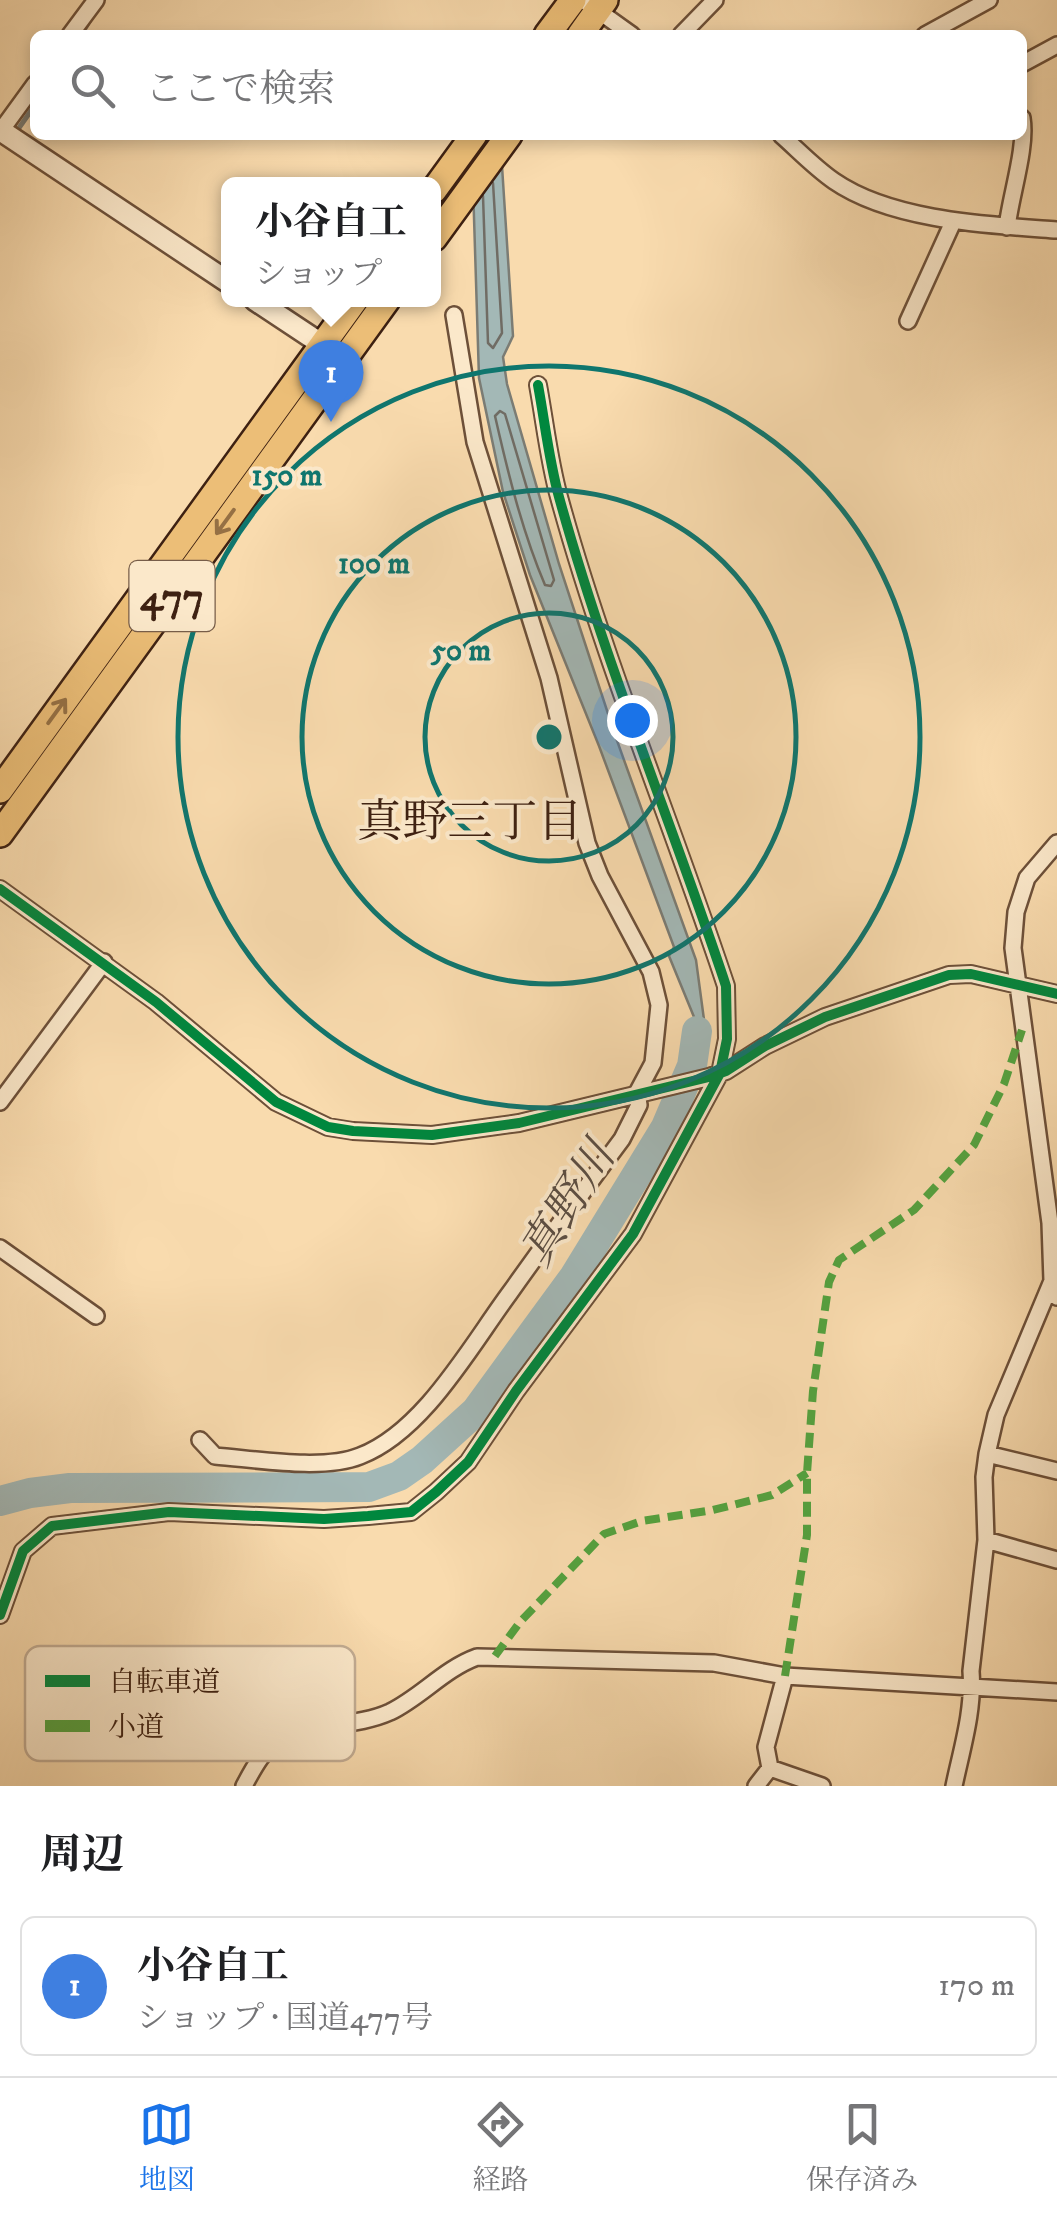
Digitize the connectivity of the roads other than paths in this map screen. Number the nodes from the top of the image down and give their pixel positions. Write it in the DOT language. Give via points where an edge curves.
graph roads {
  1 [pos="573,0"];
  2 [pos="715,0"];
  3 [pos="989,0"];
  4 [pos="87,2"];
  5 [pos="595,4"];
  6 [pos="73,30"];
  7 [pos="551,30"];
  8 [pos="582,30"];
  9 [pos="626,30"];
  10 [pos="686,30"];
  11 [pos="933,30"];
  12 [pos="1057,45"];
  13 [pos="1027,61"];
  14 [pos="30,91"];
  15 [pos="0,131"];
  16 [pos="470,140"];
  17 [pos="504,140"];
  18 [pos="787,140"];
  19 [pos="1021,140"];
  20 [pos="441,180"];
  21 [pos="953,222"];
  22 [pos="441,227"];
  23 [pos="1007,227"];
  24 [pos="1057,230"];
  25 [pos="221,277"];
  26 [pos="266,307"];
  27 [pos="351,307"];
  28 [pos="380,307"];
  29 [pos="454,315"];
  30 [pos="908,321"];
  31 [pos="333,351"];
  32 [pos="538,386"];
  33 [pos="0,790"];
  34 [pos="0,834"];
  35 [pos="1057,843"];
  36 [pos="0,889"];
  37 [pos="104,962"];
  38 [pos="1017,982"];
  39 [pos="1057,994"];
  40 [pos="715,1075"];
  41 [pos="643,1091"];
  42 [pos="0,1102"];
  43 [pos="0,1248"];
  44 [pos="1054,1253"];
  45 [pos="1055,1289"];
  46 [pos="96,1316"];
  47 [pos="200,1440"];
  48 [pos="987,1454"];
  49 [pos="1057,1472"];
  50 [pos="986,1540"];
  51 [pos="1057,1560"];
  52 [pos="0,1616"];
  53 [pos="784,1676"];
  54 [pos="972,1688"];
  55 [pos="1057,1692"];
  56 [pos="355,1722"];
  57 [pos="258,1761"];
  58 [pos="770,1768"];
  59 [pos="244,1786"];
  60 [pos="756,1786"];
  61 [pos="822,1786"];
  62 [pos="954,1786"];
  1 -- 7 [label="highway"];
  2 -- 10 [label="street"];
  3 -- 11 [label="street"];
  4 -- 6 [label="street"];
  5 -- 8 [label="highway"];
  5 -- 9 [label="street"];
  12 -- 13 [label="street"];
  14 -- 15 [label="street"];
  15 -- 25 [label="street"];
  16 -- 20 [label="highway"];
  17 -- 22 [label="highway"];
  18 -- 21 [label="street" via="835,182"];
  19 -- 23 [label="street"];
  21 -- 23 [label="street"];
  21 -- 30 [label="street"];
  23 -- 24 [label="street"];
  26 -- 31 [label="street"];
  27 -- 31 [label="highway, 477"];
  28 -- 31 [label="highway, 477"];
  29 -- 41 [label="street" via="475,442 550,678 586,843 651,972 660,1005"];
  33 -- 31 [label="highway, 477, one-way"];
  31 -- 34 [label="highway, 477, one-way"];
  32 -- 40 [label="street" via="574,548 726,986 727,1039"];
  35 -- 38 [label="street" via="1027,878 1016,912"];
  36 -- 37 [label="street"];
  37 -- 41 [label="street" via="276,1102 328,1127 432,1136 518,1123"];
  37 -- 42 [label="street"];
  38 -- 39 [label="street"];
  38 -- 40 [label="street" via="948,975 825,1018"];
  38 -- 44 [label="street"];
  40 -- 41 [label="street"];
  40 -- 52 [label="street" via="633,1234 468,1462 410,1512 324,1519 169,1512 52,1526 24,1550"];
  41 -- 47 [label="street" via="622,1138 458,1363 384,1445 356,1458 318,1462 215,1456"];
  43 -- 46 [label="street"];
  44 -- 45 [label="street"];
  45 -- 48 [label="street" via="996,1415"];
  48 -- 49 [label="street"];
  48 -- 50 [label="street"];
  50 -- 51 [label="street"];
  50 -- 54 [label="street"];
  53 -- 54 [label="street"];
  53 -- 56 [label="street" via="714,1662 477,1657 393,1711"];
  53 -- 58 [label="street" via="766,1747"];
  54 -- 55 [label="street"];
  54 -- 62 [label="street"];
  57 -- 59 [label="street"];
  58 -- 60 [label="street"];
  58 -- 61 [label="street"];
}
